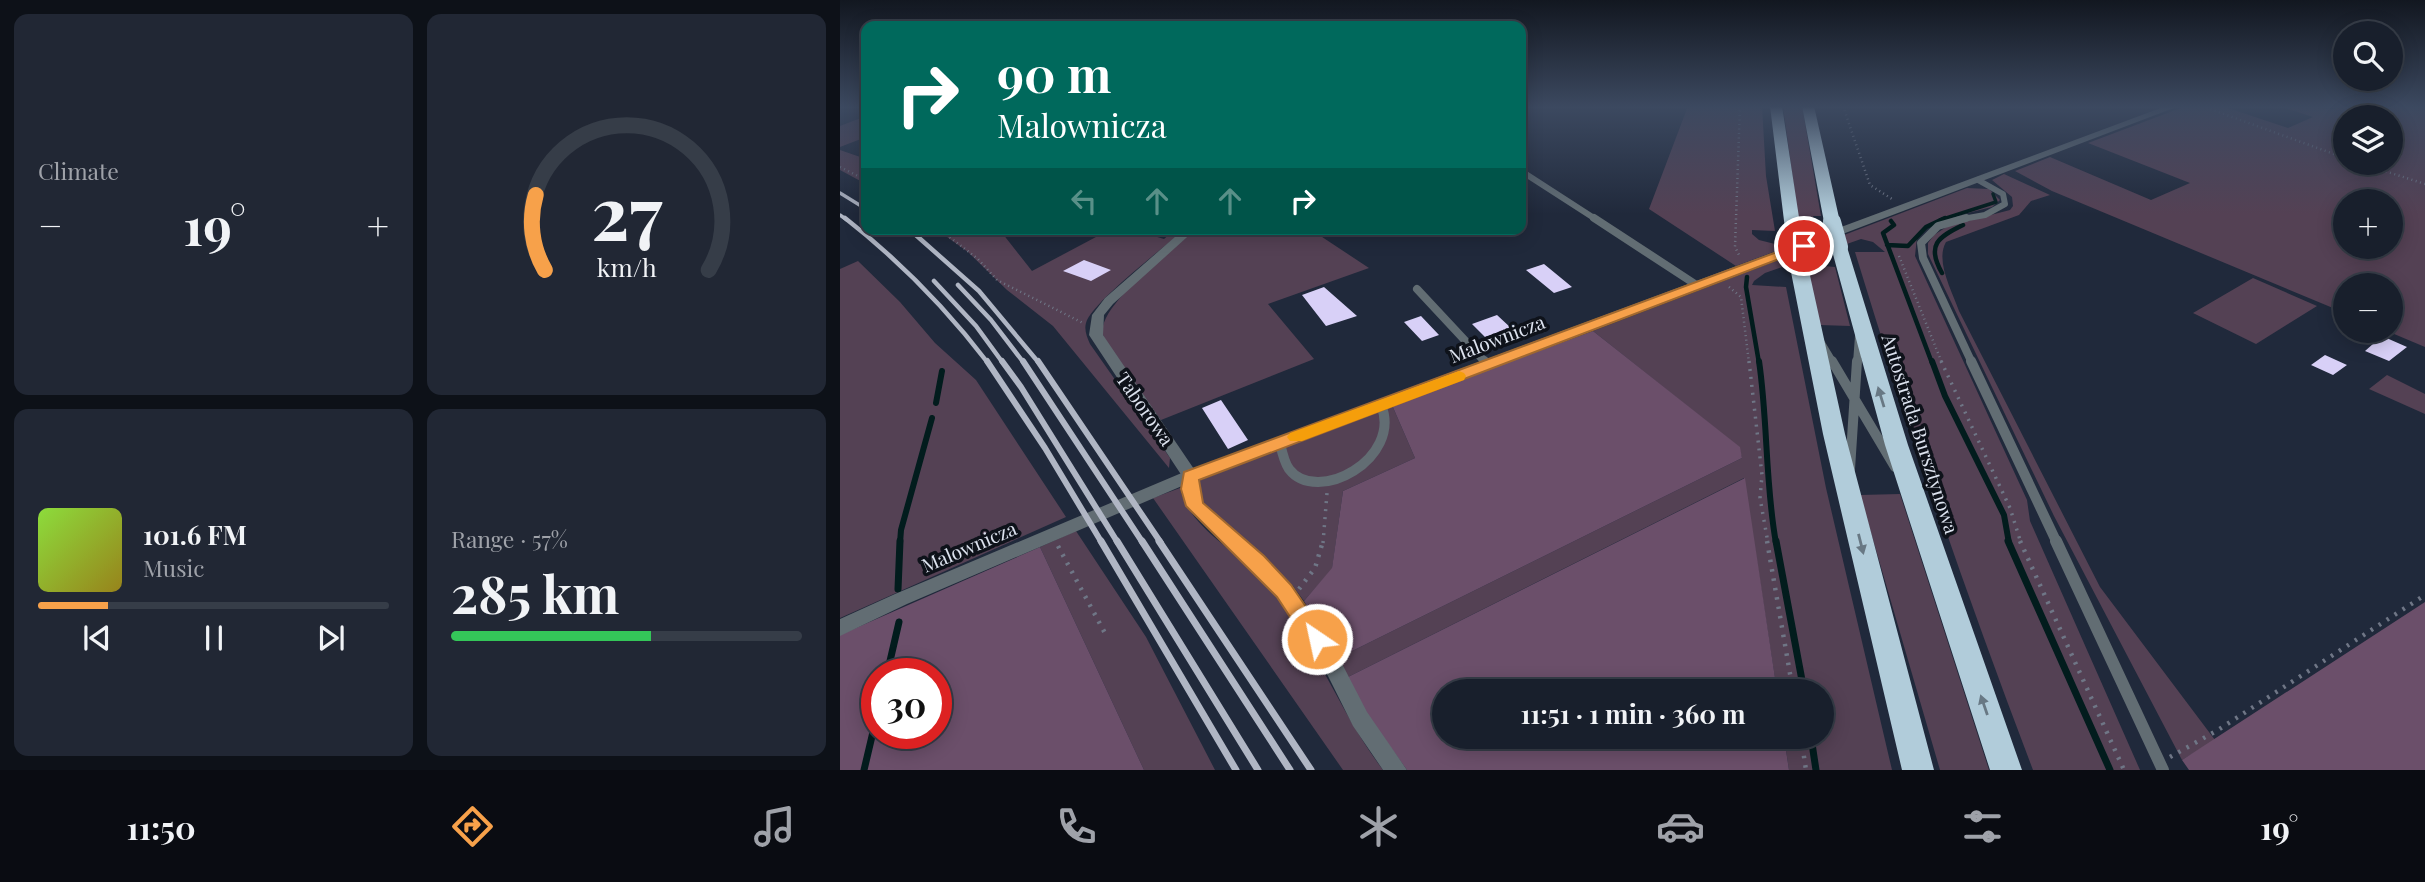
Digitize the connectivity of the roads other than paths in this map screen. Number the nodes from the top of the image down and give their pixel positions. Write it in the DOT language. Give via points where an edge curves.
graph roads {
  1 [pos="1781,142"];
  2 [pos="1815,142"];
  3 [pos="2079,142"];
  4 [pos="1526,174"];
  5 [pos="1978,180"];
  6 [pos="1184,235"];
  7 [pos="1698,286"];
  8 [pos="1417,289"];
  9 [pos="1810,324"];
  10 [pos="1859,326"];
  11 [pos="1488,365"];
  12 [pos="1855,399"];
  13 [pos="1381,405"];
  14 [pos="1280,443"];
  15 [pos="1190,476"];
  16 [pos="1911,494"];
  17 [pos="1849,495"];
  18 [pos="840,628"];
  19 [pos="2161,767"];
  20 [pos="1396,770"];
  21 [pos="1918,770"];
  22 [pos="2006,770"];
  1 -- 9 [label="highway, bridge"];
  2 -- 10 [label="highway, Autostrada Bursztynowa, bridge"];
  3 -- 5 [label="street, Malownicza"];
  4 -- 7 [label="lane"];
  5 -- 7 [label="street, Malownicza"];
  5 -- 19 [label="lane" via="2003,194 2006,204 1933,229 1921,243 1923,258"];
  6 -- 15 [label="street, Taborowa" via="1109,301 1095,328 1100,344"];
  7 -- 11 [label="street, Malownicza"];
  8 -- 11 [label="lane"];
  9 -- 12 [label="lane"];
  9 -- 17 [label="highway"];
  10 -- 12 [label="lane"];
  16 -- 10 [label="highway, Autostrada Bursztynowa, one-way"];
  11 -- 13 [label="street, Malownicza"];
  12 -- 16 [label="lane"];
  12 -- 17 [label="lane"];
  13 -- 14 [label="street, Malownicza"];
  13 -- 14 [label="lane" via="1387,420 1385,433 1376,451 1350,473 1329,480 1302,478 1286,463"];
  14 -- 15 [label="street, Malownicza"];
  15 -- 18 [label="street, Malownicza"];
  15 -- 20 [label="street, Taborowa" via="1195,506 1289,597 1330,660 1360,719"];
  22 -- 16 [label="highway, Autostrada Bursztynowa, one-way"];
  17 -- 21 [label="highway, one-way"];
}
